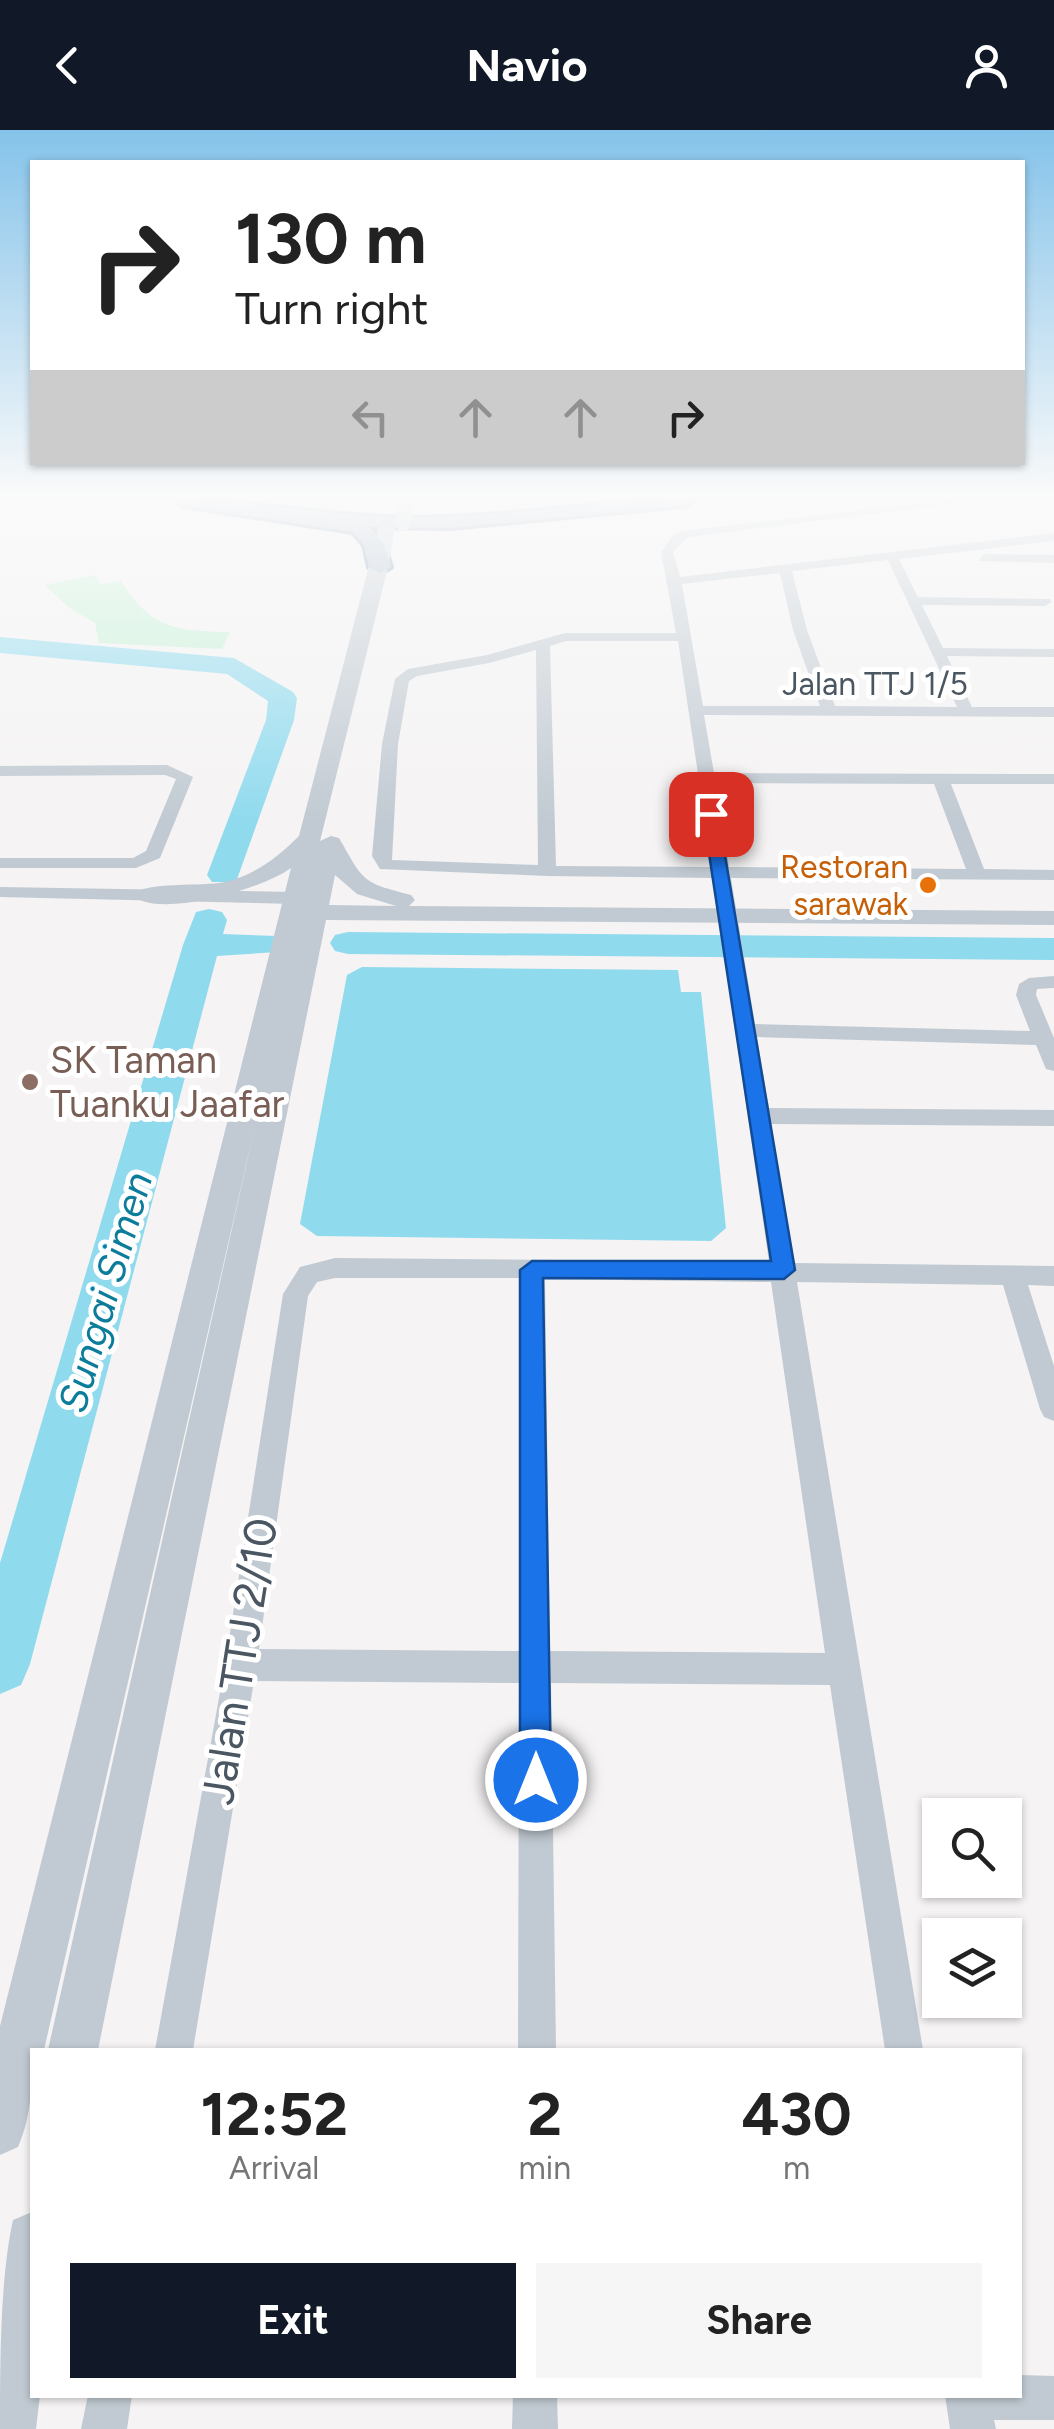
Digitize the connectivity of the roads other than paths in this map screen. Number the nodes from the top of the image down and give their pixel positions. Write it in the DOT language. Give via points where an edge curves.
graph roads {
  1 [pos="377,607"];
  2 [pos="678,607"];
  3 [pos="794,607"];
  4 [pos="917,607"];
  5 [pos="682,637"];
  6 [pos="543,646"];
  7 [pos="938,652"];
  8 [pos="1054,653"];
  9 [pos="696,710"];
  10 [pos="830,712"];
  11 [pos="968,712"];
  12 [pos="1054,712"];
  13 [pos="0,771"];
  14 [pos="705,778"];
  15 [pos="940,780"];
  16 [pos="1054,780"];
  17 [pos="320,840"];
  18 [pos="0,863"];
  19 [pos="548,870"];
  20 [pos="721,871"];
  21 [pos="977,874"];
  22 [pos="1054,875"];
  23 [pos="0,892"];
  24 [pos="144,895"];
  25 [pos="403,900"];
  26 [pos="1054,904"];
  27 [pos="306,905"];
  28 [pos="0,907"];
  29 [pos="438,915"];
  30 [pos="1054,918"];
  31 [pos="728,926"];
  32 [pos="304,966"];
  33 [pos="1054,982"];
  34 [pos="746,1030"];
  35 [pos="1042,1038"];
  36 [pos="1054,1064"];
  37 [pos="761,1116"];
  38 [pos="1054,1118"];
  39 [pos="532,1270"];
  40 [pos="784,1270"];
  41 [pos="1013,1276"];
  42 [pos="1054,1276"];
  43 [pos="1054,1409"];
  44 [pos="535,1664"];
  45 [pos="241,1665"];
  46 [pos="841,1669"];
  47 [pos="72,2048"];
  48 [pos="174,2048"];
  49 [pos="537,2048"];
  50 [pos="904,2048"];
  51 [pos="0,2129"];
  52 [pos="30,2254"];
  53 [pos="109,2398"];
  54 [pos="535,2398"];
  55 [pos="1054,2398"];
  56 [pos="970,2407"];
  57 [pos="7,2429"];
  58 [pos="104,2429"];
  59 [pos="534,2429"];
  1 -- 17 [label="street"];
  2 -- 5 [label="street"];
  3 -- 10 [label="street"];
  4 -- 7 [label="street"];
  5 -- 6 [label="street" via="564,637"];
  5 -- 9 [label="street"];
  6 -- 19 [label="street"];
  6 -- 19 [label="street" via="432,667 402,680 382,856 400,868"];
  7 -- 8 [label="street"];
  7 -- 11 [label="street"];
  9 -- 10 [label="street, Jalan TTJ 1/5"];
  9 -- 14 [label="street"];
  10 -- 11 [label="street, Jalan TTJ 1/5"];
  11 -- 12 [label="street, Jalan TTJ 1/5"];
  13 -- 18 [label="street" via="167,770 185,777 154,854 136,864"];
  14 -- 15 [label="street"];
  14 -- 20 [label="street"];
  15 -- 16 [label="street"];
  15 -- 21 [label="street"];
  17 -- 24 [label="street" via="243,887"];
  17 -- 25 [label="street" via="346,877 369,893"];
  17 -- 27 [label="street"];
  19 -- 20 [label="street"];
  20 -- 21 [label="street"];
  20 -- 31 [label="street"];
  21 -- 22 [label="street"];
  23 -- 24 [label="street"];
  24 -- 27 [label="street"];
  25 -- 27 [label="street"];
  25 -- 31 [label="street"];
  26 -- 31 [label="street"];
  27 -- 28 [label="street"];
  27 -- 29 [label="street"];
  27 -- 32 [label="street"];
  27 -- 51 [label="street"];
  29 -- 31 [label="street"];
  29 -- 32 [label="street" via="346,929 319,944"];
  30 -- 31 [label="street"];
  31 -- 34 [label="street"];
  32 -- 47 [label="street"];
  33 -- 35 [label="street" via="1029,984 1026,995"];
  34 -- 35 [label="street"];
  34 -- 37 [label="street"];
  35 -- 36 [label="street"];
  37 -- 38 [label="street"];
  37 -- 40 [label="street"];
  39 -- 40 [label="street"];
  39 -- 44 [label="street"];
  39 -- 45 [label="street, Jalan TTJ 2/10" via="335,1268 309,1274 296,1294"];
  40 -- 41 [label="street"];
  40 -- 46 [label="street"];
  41 -- 42 [label="street"];
  41 -- 43 [label="street"];
  44 -- 45 [label="street"];
  44 -- 46 [label="street"];
  44 -- 49 [label="street"];
  45 -- 48 [label="street, Jalan TTJ 2/10"];
  46 -- 50 [label="street"];
  52 -- 57 [label="street"];
  53 -- 58 [label="street"];
  54 -- 59 [label="street"];
  55 -- 56 [label="street"];
}
